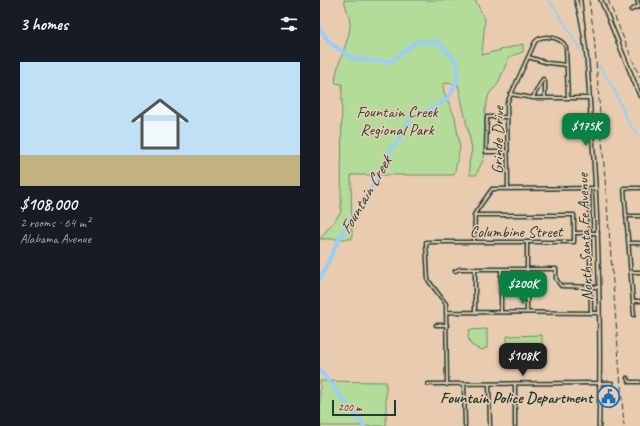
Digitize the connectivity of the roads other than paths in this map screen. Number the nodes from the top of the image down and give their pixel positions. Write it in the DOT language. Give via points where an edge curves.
graph roads {
  1 [pos="576,0"];
  2 [pos="580,0"];
  3 [pos="601,0"];
  4 [pos="637,0"];
  5 [pos="640,7"];
  6 [pos="631,10"];
  7 [pos="584,34"];
  8 [pos="528,57"];
  9 [pos="567,65"];
  10 [pos="510,94"];
  11 [pos="640,96"];
  12 [pos="533,98"];
  13 [pos="545,98"];
  14 [pos="568,98"];
  15 [pos="589,98"];
  16 [pos="507,117"];
  17 [pos="507,152"];
  18 [pos="589,188"];
  19 [pos="596,188"];
  20 [pos="640,188"];
  21 [pos="508,189"];
  22 [pos="474,215"];
  23 [pos="626,216"];
  24 [pos="640,216"];
  25 [pos="574,233"];
  26 [pos="591,233"];
  27 [pos="598,233"];
  28 [pos="474,242"];
  29 [pos="527,242"];
  30 [pos="629,243"];
  31 [pos="640,243"];
  32 [pos="475,269"];
  33 [pos="501,269"];
  34 [pos="527,269"];
  35 [pos="455,271"];
  36 [pos="631,272"];
  37 [pos="640,272"];
  38 [pos="591,287"];
  39 [pos="598,287"];
  40 [pos="633,301"];
  41 [pos="640,301"];
  42 [pos="447,312"];
  43 [pos="475,312"];
  44 [pos="501,312"];
  45 [pos="527,312"];
  46 [pos="591,313"];
  47 [pos="598,313"];
  48 [pos="634,315"];
  49 [pos="436,325"];
  50 [pos="447,325"];
  51 [pos="627,378"];
  52 [pos="640,382"];
  53 [pos="599,383"];
  54 [pos="612,383"];
  55 [pos="428,384"];
  56 [pos="490,384"];
  57 [pos="515,384"];
  58 [pos="447,385"];
  59 [pos="464,385"];
  60 [pos="465,426"];
  61 [pos="490,426"];
  62 [pos="515,426"];
  63 [pos="599,426"];
  1 -- 7 [label="main road, North Santa Fe Avenue"];
  2 -- 7 [label="main road"];
  3 -- 11 [label="main road"];
  4 -- 5 [label="street"];
  5 -- 6 [label="street"];
  7 -- 15 [label="main road, North Santa Fe Avenue"];
  8 -- 9 [label="street" via="545,63"];
  8 -- 9 [label="street, Grinde Drive" via="538,39 549,38 564,43"];
  8 -- 10 [label="street, Grinde Drive"];
  9 -- 14 [label="street, Grinde Drive"];
  10 -- 12 [label="street"];
  10 -- 16 [label="street, Grinde Drive"];
  12 -- 13 [label="street"];
  12 -- 13 [label="street" via="543,79"];
  13 -- 14 [label="street"];
  14 -- 15 [label="street"];
  15 -- 19 [label="main road, North Santa Fe Avenue"];
  16 -- 17 [label="street, Grinde Drive"];
  16 -- 17 [label="street" via="487,117 486,152"];
  17 -- 21 [label="street, Grinde Drive"];
  18 -- 19 [label="street"];
  18 -- 21 [label="street"];
  18 -- 26 [label="street"];
  19 -- 27 [label="main road, North Santa Fe Avenue"];
  20 -- 23 [label="street" via="624,188"];
  21 -- 22 [label="street" via="492,189"];
  22 -- 25 [label="street" via="574,216"];
  22 -- 28 [label="street"];
  23 -- 24 [label="street"];
  23 -- 30 [label="street"];
  25 -- 26 [label="street, Columbine Street"];
  25 -- 29 [label="street, Columbine Street" via="574,242"];
  26 -- 27 [label="street, Columbine Street"];
  26 -- 38 [label="street"];
  27 -- 39 [label="main road, North Santa Fe Avenue"];
  28 -- 29 [label="street, Columbine Street"];
  28 -- 42 [label="street, Columbine Street" via="426,242 428,280 446,304"];
  29 -- 34 [label="street"];
  30 -- 31 [label="street"];
  30 -- 36 [label="street"];
  32 -- 33 [label="street"];
  32 -- 35 [label="street"];
  32 -- 43 [label="street"];
  33 -- 34 [label="street"];
  33 -- 44 [label="street"];
  34 -- 38 [label="street" via="556,269 556,279 561,286"];
  34 -- 45 [label="street"];
  36 -- 37 [label="street"];
  36 -- 40 [label="street"];
  38 -- 39 [label="street"];
  38 -- 46 [label="street"];
  39 -- 47 [label="main road, North Santa Fe Avenue"];
  40 -- 41 [label="street"];
  40 -- 48 [label="street"];
  42 -- 43 [label="street"];
  42 -- 50 [label="street"];
  43 -- 44 [label="street"];
  44 -- 45 [label="street"];
  45 -- 46 [label="street"];
  46 -- 47 [label="street"];
  47 -- 53 [label="main road, North Santa Fe Avenue"];
  49 -- 50 [label="street"];
  50 -- 58 [label="street"];
  51 -- 52 [label="street" via="630,382"];
  53 -- 54 [label="street"];
  53 -- 57 [label="street"];
  53 -- 63 [label="main road, North Santa Fe Avenue"];
  55 -- 58 [label="street"];
  56 -- 57 [label="street"];
  56 -- 59 [label="street"];
  56 -- 61 [label="street"];
  57 -- 62 [label="street"];
  58 -- 59 [label="street"];
  59 -- 60 [label="street"];
}
